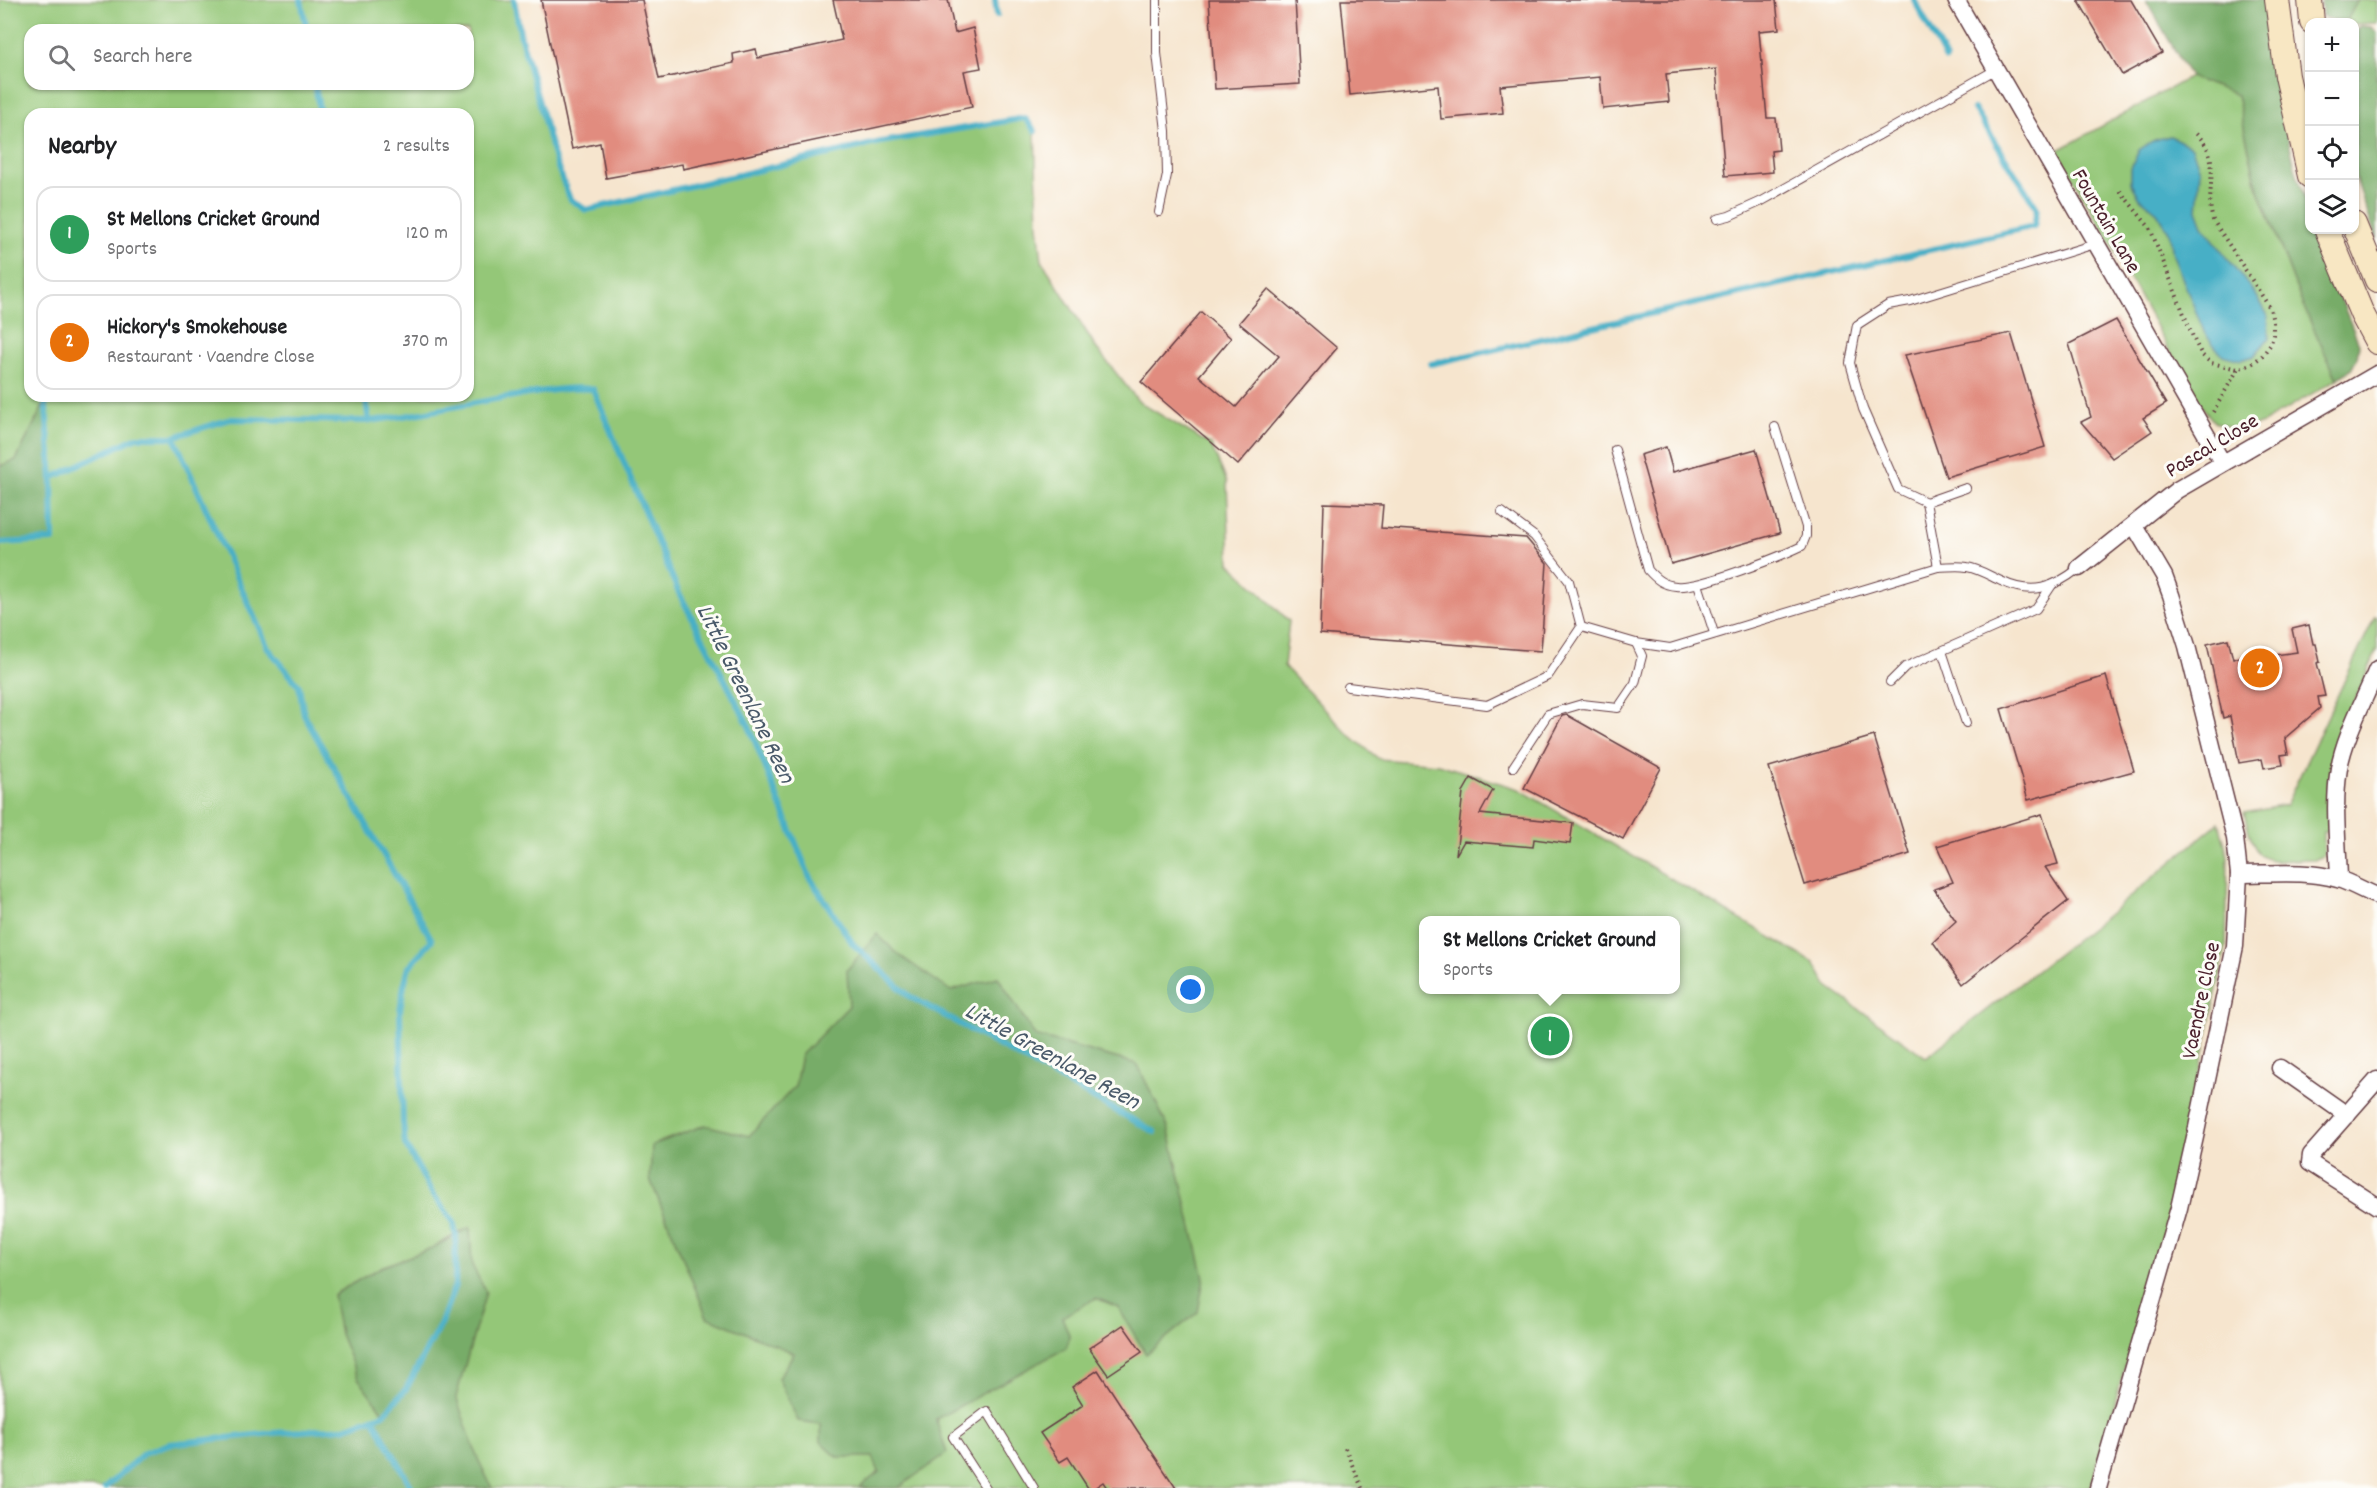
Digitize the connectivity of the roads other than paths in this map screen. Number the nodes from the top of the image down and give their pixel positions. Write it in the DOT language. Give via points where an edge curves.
graph roads {
  1 [pos="1157,0"];
  2 [pos="1956,0"];
  3 [pos="2277,0"];
  4 [pos="2310,0"];
  5 [pos="2312,18"];
  6 [pos="1995,70"];
  7 [pos="2305,156"];
  8 [pos="1158,212"];
  9 [pos="1717,219"];
  10 [pos="2329,234"];
  11 [pos="2359,234"];
  12 [pos="2095,244"];
  13 [pos="2377,280"];
  14 [pos="2377,342"];
  15 [pos="2377,374"];
  16 [pos="1775,427"];
  17 [pos="1615,450"];
  18 [pos="2222,462"];
  19 [pos="1966,488"];
  20 [pos="1926,502"];
  21 [pos="1502,512"];
  22 [pos="2134,525"];
  23 [pos="1938,567"];
  24 [pos="2079,568"];
  25 [pos="1698,584"];
  26 [pos="2052,585"];
  27 [pos="1581,627"];
  28 [pos="1714,633"];
  29 [pos="1636,644"];
  30 [pos="1942,651"];
  31 [pos="2377,669"];
  32 [pos="1890,682"];
  33 [pos="1348,687"];
  34 [pos="1966,723"];
  35 [pos="1513,767"];
  36 [pos="2239,874"];
  37 [pos="2339,879"];
  38 [pos="2377,896"];
  39 [pos="2280,1068"];
  40 [pos="2377,1080"];
  41 [pos="2347,1115"];
  42 [pos="2377,1206"];
  43 [pos="986,1488"];
  44 [pos="1034,1488"];
  45 [pos="2098,1488"];
  1 -- 8 [label="lane" via="1157,53 1167,153 1167,174"];
  2 -- 6 [label="street, Fountain Lane"];
  3 -- 7 [label="street" via="2290,94"];
  4 -- 5 [label="street"];
  6 -- 9 [label="lane" via="1762,201"];
  6 -- 12 [label="street, Fountain Lane"];
  10 -- 14 [label="street"];
  11 -- 13 [label="street"];
  12 -- 18 [label="street, Fountain Lane"];
  12 -- 20 [label="lane" via="1888,305 1857,325 1850,363 1863,409 1898,489"];
  15 -- 18 [label="street, Pascal Close"];
  16 -- 25 [label="lane" via="1806,526 1802,546"];
  17 -- 25 [label="lane" via="1648,570 1659,582 1677,586"];
  18 -- 22 [label="street, Pascal Close" via="2177,490"];
  19 -- 20 [label="lane"];
  20 -- 23 [label="lane"];
  21 -- 27 [label="lane" via="1534,536 1569,581"];
  22 -- 24 [label="street, Pascal Close"];
  22 -- 36 [label="street, Vaendre Close" via="2164,576 2187,646 2235,838"];
  23 -- 26 [label="lane" via="1967,567 2027,589"];
  23 -- 28 [label="lane"];
  24 -- 26 [label="lane"];
  25 -- 28 [label="lane"];
  26 -- 30 [label="lane" via="2036,609"];
  27 -- 29 [label="lane"];
  27 -- 33 [label="lane" via="1548,676 1487,705"];
  28 -- 29 [label="lane" via="1670,648"];
  29 -- 35 [label="lane" via="1642,656 1635,683 1618,708 1582,704 1548,714"];
  30 -- 32 [label="lane" via="1905,667"];
  30 -- 34 [label="lane"];
  31 -- 37 [label="street" via="2339,767"];
  36 -- 37 [label="street" via="2306,874"];
  36 -- 45 [label="street, Vaendre Close" via="2235,946 2179,1208"];
  37 -- 38 [label="street"];
  39 -- 41 [label="street"];
  40 -- 41 [label="street"];
  41 -- 42 [label="street" via="2311,1155 2310,1163"];
  43 -- 44 [label="lane" via="953,1437 987,1411"];
}
